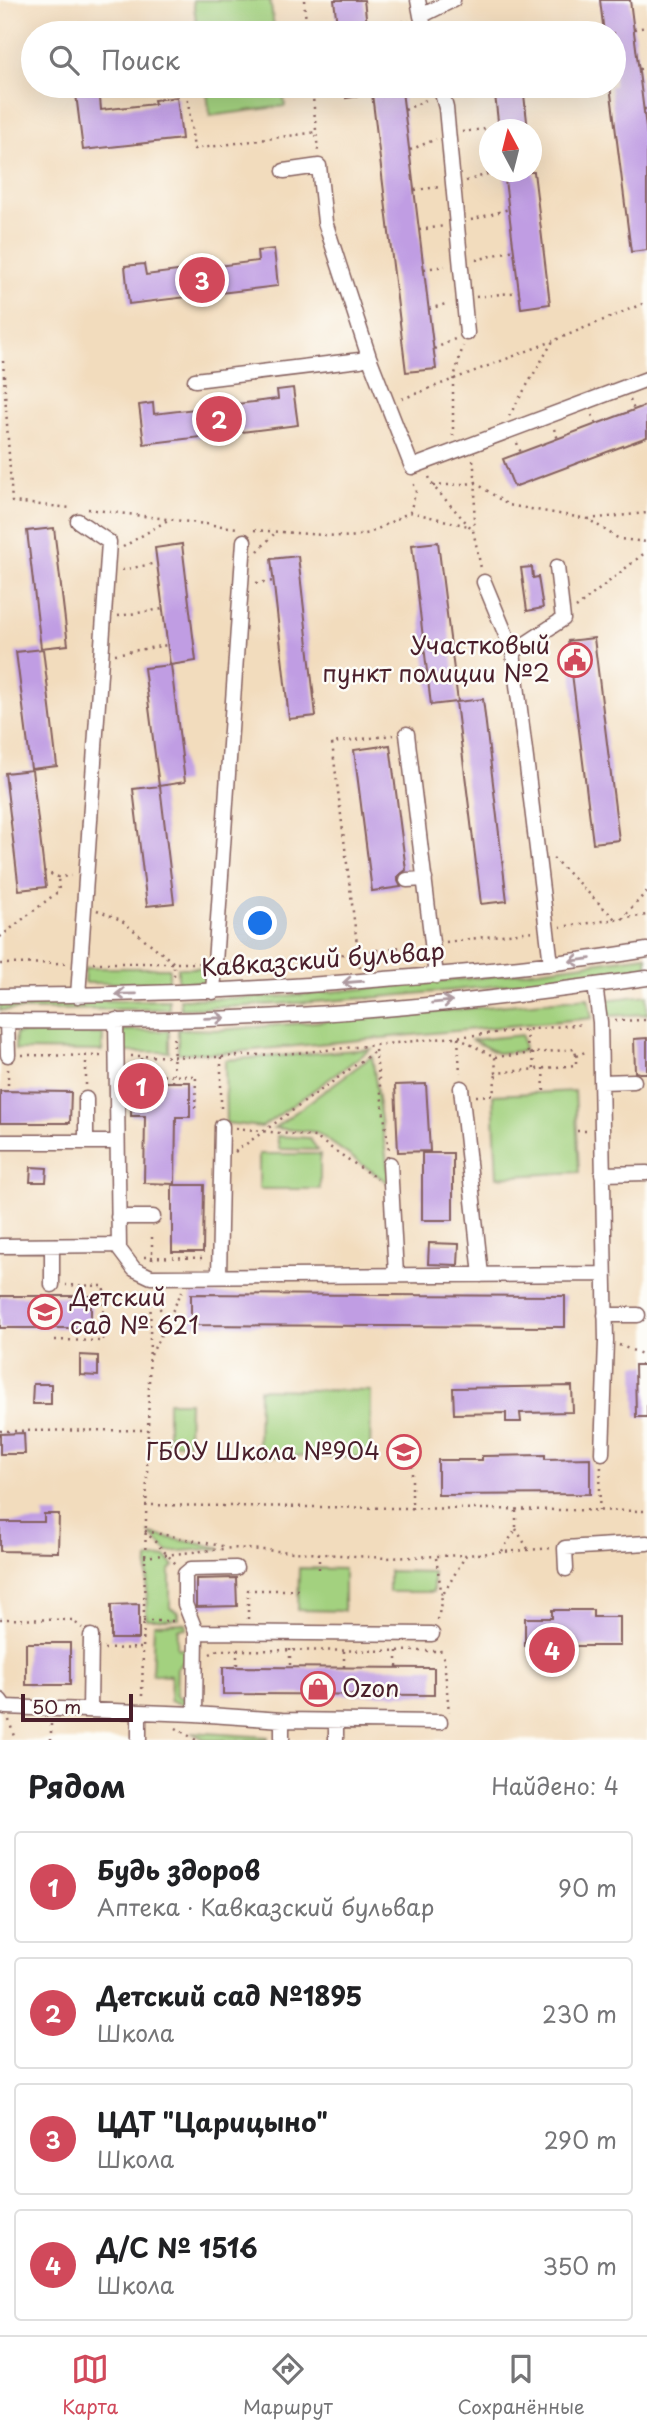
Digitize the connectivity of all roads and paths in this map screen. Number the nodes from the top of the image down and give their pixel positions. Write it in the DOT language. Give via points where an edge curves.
graph roads {
  1 [pos="304,0"];
  2 [pos="418,0"];
  3 [pos="453,0"];
  4 [pos="421,16"];
  5 [pos="306,21"];
  6 [pos="406,21"];
  7 [pos="422,21"];
  8 [pos="647,27"];
  9 [pos="634,29"];
  10 [pos="647,68"];
  11 [pos="639,69"];
  12 [pos="188,98"];
  13 [pos="313,98"];
  14 [pos="426,98"];
  15 [pos="442,98"];
  16 [pos="405,110"];
  17 [pos="479,129"];
  18 [pos="317,132"];
  19 [pos="448,133"];
  20 [pos="410,150"];
  21 [pos="319,166"];
  22 [pos="284,171"];
  23 [pos="479,177"];
  24 [pos="453,185"];
  25 [pos="415,190"];
  26 [pos="509,209"];
  27 [pos="457,224"];
  28 [pos="419,230"];
  29 [pos="514,250"];
  30 [pos="461,264"];
  31 [pos="424,269"];
  32 [pos="519,292"];
  33 [pos="464,299"];
  34 [pos="647,302"];
  35 [pos="429,309"];
  36 [pos="467,333"];
  37 [pos="553,341"];
  38 [pos="434,349"];
  39 [pos="369,357"];
  40 [pos="3,361"];
  41 [pos="647,379"];
  42 [pos="195,380"];
  43 [pos="453,381"];
  44 [pos="387,404"];
  45 [pos="496,437"];
  46 [pos="464,449"];
  47 [pos="410,474"];
  48 [pos="476,484"];
  49 [pos="410,512"];
  50 [pos="647,513"];
  51 [pos="588,519"];
  52 [pos="168,520"];
  53 [pos="78,521"];
  54 [pos="469,526"];
  55 [pos="473,530"];
  56 [pos="276,532"];
  57 [pos="244,541"];
  58 [pos="647,542"];
  59 [pos="258,551"];
  60 [pos="647,551"];
  61 [pos="108,555"];
  62 [pos="157,563"];
  63 [pos="557,567"];
  64 [pos="107,572"];
  65 [pos="274,581"];
  66 [pos="484,582"];
  67 [pos="241,583"];
  68 [pos="163,609"];
  69 [pos="103,618"];
  70 [pos="563,619"];
  71 [pos="167,645"];
  72 [pos="513,652"];
  73 [pos="101,656"];
  74 [pos="407,734"];
  75 [pos="537,850"];
  76 [pos="44,872"];
  77 [pos="85,874"];
  78 [pos="58,877"];
  79 [pos="425,879"];
  80 [pos="407,880"];
  81 [pos="647,891"];
  82 [pos="83,904"];
  83 [pos="647,915"];
  84 [pos="622,919"];
  85 [pos="616,920"];
  86 [pos="547,929"];
  87 [pos="0,937"];
  88 [pos="433,943"];
  89 [pos="647,950"];
  90 [pos="359,952"];
  91 [pos="79,962"];
  92 [pos="174,963"];
  93 [pos="0,964"];
  94 [pos="215,964"];
  95 [pos="551,964"];
  96 [pos="436,976"];
  97 [pos="647,978"];
  98 [pos="362,981"];
  99 [pos="595,985"];
  100 [pos="213,992"];
  101 [pos="0,996"];
  102 [pos="78,996"];
  103 [pos="116,1020"];
  104 [pos="647,1020"];
  105 [pos="4,1021"];
  106 [pos="600,1022"];
  107 [pos="526,1030"];
  108 [pos="458,1038"];
  109 [pos="375,1046"];
  110 [pos="589,1050"];
  111 [pos="375,1051"];
  112 [pos="530,1053"];
  113 [pos="8,1055"];
  114 [pos="86,1056"];
  115 [pos="116,1056"];
  116 [pos="141,1056"];
  117 [pos="576,1056"];
  118 [pos="220,1057"];
  119 [pos="495,1057"];
  120 [pos="542,1068"];
  121 [pos="534,1070"];
  122 [pos="496,1073"];
  123 [pos="135,1075"];
  124 [pos="141,1075"];
  125 [pos="634,1081"];
  126 [pos="601,1082"];
  127 [pos="461,1088"];
  128 [pos="8,1091"];
  129 [pos="544,1092"];
  130 [pos="474,1097"];
  131 [pos="86,1099"];
  132 [pos="195,1112"];
  133 [pos="222,1126"];
  134 [pos="264,1131"];
  135 [pos="0,1142"];
  136 [pos="86,1142"];
  137 [pos="116,1142"];
  138 [pos="221,1162"];
  139 [pos="390,1164"];
  140 [pos="647,1173"];
  141 [pos="602,1174"];
  142 [pos="394,1191"];
  143 [pos="118,1217"];
  144 [pos="153,1217"];
  145 [pos="0,1246"];
  146 [pos="52,1246"];
  147 [pos="121,1251"];
  148 [pos="152,1257"];
  149 [pos="219,1258"];
  150 [pos="604,1274"];
  151 [pos="396,1275"];
  152 [pos="481,1275"];
  153 [pos="190,1276"];
  154 [pos="219,1276"];
  155 [pos="151,1277"];
  156 [pos="52,1284"];
  157 [pos="151,1297"];
  158 [pos="605,1315"];
  159 [pos="638,1315"];
  160 [pos="169,1319"];
  161 [pos="55,1340"];
  162 [pos="606,1341"];
  163 [pos="647,1356"];
  164 [pos="150,1357"];
  165 [pos="148,1430"];
  166 [pos="0,1431"];
  167 [pos="602,1452"];
  168 [pos="412,1466"];
  169 [pos="145,1505"];
  170 [pos="412,1509"];
  171 [pos="516,1510"];
  172 [pos="599,1511"];
  173 [pos="647,1511"];
  174 [pos="516,1529"];
  175 [pos="145,1531"];
  176 [pos="647,1543"];
  177 [pos="232,1548"];
  178 [pos="565,1548"];
  179 [pos="528,1549"];
  180 [pos="502,1550"];
  181 [pos="319,1553"];
  182 [pos="167,1554"];
  183 [pos="467,1555"];
  184 [pos="144,1557"];
  185 [pos="436,1557"];
  186 [pos="236,1568"];
  187 [pos="319,1569"];
  188 [pos="566,1569"];
  189 [pos="185,1574"];
  190 [pos="298,1590"];
  191 [pos="442,1597"];
  192 [pos="0,1619"];
  193 [pos="143,1621"];
  194 [pos="193,1626"];
  195 [pos="242,1633"];
  196 [pos="289,1633"];
  197 [pos="344,1634"];
  198 [pos="397,1634"];
  199 [pos="91,1636"];
  200 [pos="435,1637"];
  201 [pos="143,1648"];
  202 [pos="237,1650"];
  203 [pos="290,1650"];
  204 [pos="344,1651"];
  205 [pos="397,1651"];
  206 [pos="440,1651"];
  207 [pos="207,1658"];
  208 [pos="237,1667"];
  209 [pos="290,1667"];
  210 [pos="344,1667"];
  211 [pos="397,1667"];
  212 [pos="2,1703"];
  213 [pos="90,1710"];
  214 [pos="140,1712"];
  215 [pos="195,1714"];
  216 [pos="282,1720"];
  217 [pos="444,1720"];
  218 [pos="336,1721"];
  219 [pos="15,1740"];
  220 [pos="139,1740"];
  221 [pos="282,1740"];
  222 [pos="336,1740"];
  1 -- 5 [label="path"];
  2 -- 4 [label="street"];
  3 -- 4 [label="street"];
  4 -- 6 [label="path"];
  4 -- 7 [label="street"];
  8 -- 9 [label="path"];
  10 -- 11 [label="path"];
  12 -- 18 [label="path" via="194,149"];
  13 -- 18 [label="path"];
  14 -- 16 [label="path"];
  15 -- 19 [label="street"];
  17 -- 19 [label="path"];
  18 -- 21 [label="path"];
  19 -- 20 [label="path"];
  19 -- 24 [label="street"];
  21 -- 22 [label="street"];
  21 -- 39 [label="street" via="325,222"];
  23 -- 24 [label="path"];
  24 -- 25 [label="path"];
  24 -- 27 [label="street"];
  26 -- 27 [label="path"];
  27 -- 28 [label="path"];
  27 -- 30 [label="street"];
  29 -- 30 [label="path"];
  30 -- 31 [label="path"];
  30 -- 33 [label="street"];
  32 -- 33 [label="path"];
  33 -- 35 [label="path"];
  33 -- 36 [label="street"];
  34 -- 37 [label="path"];
  36 -- 38 [label="path"];
  36 -- 43 [label="path"];
  37 -- 43 [label="path"];
  37 -- 45 [label="path"];
  39 -- 42 [label="street"];
  39 -- 44 [label="street"];
  40 -- 52 [label="path" via="12,502"];
  41 -- 45 [label="street"];
  43 -- 44 [label="path"];
  43 -- 46 [label="path" via="452,434"];
  44 -- 46 [label="street" via="412,467"];
  45 -- 46 [label="street"];
  46 -- 48 [label="path"];
  47 -- 49 [label="path" via="416,491"];
  48 -- 51 [label="path" via="508,505"];
  48 -- 54 [label="path" via="433,486"];
  48 -- 55 [label="path"];
  49 -- 54 [label="path"];
  49 -- 56 [label="path" via="370,533 350,537"];
  50 -- 51 [label="path"];
  51 -- 58 [label="path" via="619,538"];
  52 -- 56 [label="path"];
  52 -- 61 [label="path"];
  53 -- 61 [label="street" via="109,542"];
  54 -- 55 [label="path"];
  55 -- 66 [label="path"];
  56 -- 59 [label="path"];
  57 -- 67 [label="street"];
  60 -- 70 [label="path"];
  61 -- 64 [label="street"];
  62 -- 64 [label="path"];
  63 -- 70 [label="street"];
  64 -- 69 [label="street"];
  65 -- 67 [label="path"];
  66 -- 72 [label="street"];
  67 -- 94 [label="street"];
  68 -- 69 [label="path"];
  69 -- 73 [label="street"];
  70 -- 72 [label="street"];
  71 -- 73 [label="path"];
  72 -- 75 [label="street"];
  73 -- 77 [label="street"];
  74 -- 79 [label="street"];
  74 -- 90 [label="path" via="332,743"];
  75 -- 85 [label="path" via="544,849"];
  75 -- 86 [label="street"];
  76 -- 78 [label="path"];
  77 -- 78 [label="path"];
  77 -- 82 [label="street"];
  78 -- 87 [label="path" via="58,891"];
  79 -- 80 [label="street"];
  79 -- 88 [label="street"];
  81 -- 84 [label="path"];
  82 -- 91 [label="street"];
  82 -- 92 [label="path" via="121,920"];
  83 -- 84 [label="path"];
  84 -- 85 [label="path"];
  85 -- 86 [label="path"];
  86 -- 88 [label="path"];
  86 -- 95 [label="street"];
  88 -- 90 [label="path"];
  88 -- 96 [label="street"];
  89 -- 95 [label="street, Кавказский бульвар, one-way"];
  90 -- 94 [label="path"];
  90 -- 98 [label="path"];
  91 -- 92 [label="path"];
  91 -- 93 [label="path"];
  91 -- 102 [label="street"];
  92 -- 94 [label="path"];
  94 -- 100 [label="street"];
  95 -- 96 [label="street, Кавказский бульвар"];
  96 -- 98 [label="street, Кавказский бульвар"];
  97 -- 99 [label="street, Кавказский бульвар"];
  98 -- 100 [label="street, Кавказский бульвар, one-way"];
  103 -- 99 [label="street, Кавказский бульвар, one-way" via="375,1010"];
  99 -- 106 [label="street"];
  100 -- 102 [label="street, Кавказский бульвар, one-way"];
  101 -- 102 [label="street, Кавказский бульвар"];
  103 -- 105 [label="street, Кавказский бульвар"];
  103 -- 115 [label="street"];
  104 -- 106 [label="path"];
  105 -- 113 [label="street"];
  106 -- 107 [label="path"];
  106 -- 126 [label="street"];
  107 -- 108 [label="path"];
  107 -- 112 [label="path"];
  108 -- 109 [label="path"];
  108 -- 119 [label="path"];
  108 -- 127 [label="path"];
  109 -- 111 [label="path"];
  109 -- 118 [label="path"];
  110 -- 117 [label="path"];
  111 -- 134 [label="path"];
  111 -- 139 [label="path"];
  112 -- 117 [label="path" via="575,1049"];
  112 -- 119 [label="path"];
  112 -- 121 [label="path"];
  113 -- 114 [label="path"];
  113 -- 128 [label="path"];
  114 -- 115 [label="path"];
  114 -- 131 [label="path"];
  115 -- 116 [label="path"];
  115 -- 137 [label="street"];
  116 -- 118 [label="path"];
  116 -- 124 [label="path"];
  117 -- 120 [label="path" via="576,1065"];
  118 -- 133 [label="path"];
  119 -- 122 [label="path"];
  120 -- 121 [label="path"];
  120 -- 129 [label="path"];
  121 -- 122 [label="path"];
  122 -- 130 [label="path" via="493,1095"];
  123 -- 124 [label="path"];
  124 -- 132 [label="path" via="196,1076"];
  125 -- 126 [label="street"];
  126 -- 141 [label="street"];
  127 -- 152 [label="street"];
  131 -- 136 [label="street"];
  133 -- 134 [label="path"];
  133 -- 138 [label="street"];
  134 -- 138 [label="path"];
  134 -- 142 [label="path" via="315,1137"];
  135 -- 136 [label="street"];
  136 -- 137 [label="street"];
  137 -- 143 [label="street"];
  138 -- 149 [label="street"];
  139 -- 142 [label="street"];
  140 -- 141 [label="street"];
  141 -- 150 [label="street"];
  142 -- 151 [label="street"];
  143 -- 144 [label="street"];
  143 -- 147 [label="street"];
  144 -- 148 [label="path"];
  145 -- 146 [label="street"];
  146 -- 147 [label="street"];
  146 -- 156 [label="street"];
  147 -- 148 [label="path"];
  147 -- 155 [label="street" via="134,1269"];
  148 -- 149 [label="path"];
  148 -- 155 [label="path"];
  149 -- 154 [label="street"];
  150 -- 152 [label="street"];
  150 -- 158 [label="street"];
  151 -- 152 [label="street"];
  151 -- 154 [label="street"];
  153 -- 154 [label="street"];
  153 -- 155 [label="street"];
  153 -- 160 [label="path"];
  155 -- 157 [label="path"];
  156 -- 161 [label="path" via="104,1286 103,1341"];
  157 -- 160 [label="path"];
  157 -- 164 [label="path"];
  158 -- 159 [label="street"];
  158 -- 162 [label="street"];
  160 -- 164 [label="path"];
  162 -- 163 [label="path"];
  162 -- 167 [label="street"];
  164 -- 165 [label="path"];
  165 -- 166 [label="path"];
  165 -- 169 [label="path"];
  167 -- 172 [label="path"];
  168 -- 170 [label="path"];
  169 -- 170 [label="path"];
  169 -- 175 [label="path"];
  170 -- 171 [label="path"];
  171 -- 172 [label="path"];
  171 -- 174 [label="path"];
  172 -- 173 [label="path"];
  174 -- 179 [label="path"];
  174 -- 180 [label="path"];
  175 -- 177 [label="path"];
  175 -- 182 [label="path"];
  175 -- 184 [label="path"];
  176 -- 178 [label="street"];
  177 -- 181 [label="path"];
  177 -- 182 [label="path"];
  178 -- 179 [label="path"];
  178 -- 188 [label="street"];
  179 -- 180 [label="path"];
  180 -- 183 [label="path"];
  181 -- 185 [label="path"];
  181 -- 187 [label="path"];
  182 -- 184 [label="path"];
  182 -- 189 [label="path"];
  183 -- 185 [label="path"];
  183 -- 191 [label="path"];
  184 -- 193 [label="path"];
  185 -- 191 [label="path"];
  186 -- 189 [label="street" via="191,1569"];
  189 -- 194 [label="street" via="185,1604"];
  190 -- 195 [label="path" via="248,1590"];
  191 -- 200 [label="path"];
  192 -- 199 [label="path" via="72,1619"];
  193 -- 194 [label="path"];
  193 -- 201 [label="path"];
  194 -- 195 [label="street"];
  194 -- 215 [label="street"];
  195 -- 196 [label="street"];
  195 -- 202 [label="path"];
  196 -- 197 [label="street"];
  196 -- 203 [label="path"];
  197 -- 198 [label="street"];
  197 -- 204 [label="path"];
  198 -- 200 [label="street"];
  198 -- 205 [label="path"];
  199 -- 201 [label="path" via="103,1649"];
  199 -- 213 [label="street"];
  200 -- 206 [label="path"];
  201 -- 214 [label="path"];
  202 -- 203 [label="path"];
  202 -- 207 [label="path" via="218,1650"];
  202 -- 208 [label="path"];
  203 -- 204 [label="path"];
  203 -- 209 [label="path"];
  204 -- 205 [label="path"];
  204 -- 210 [label="path"];
  205 -- 206 [label="path"];
  205 -- 211 [label="path"];
  206 -- 217 [label="path" via="444,1658"];
  212 -- 213 [label="street"];
  212 -- 219 [label="path"];
  213 -- 214 [label="street"];
  214 -- 215 [label="street"];
  214 -- 220 [label="street"];
  215 -- 216 [label="street"];
  216 -- 218 [label="street"];
  216 -- 221 [label="street"];
  217 -- 218 [label="street"];
  218 -- 222 [label="street"];
}
